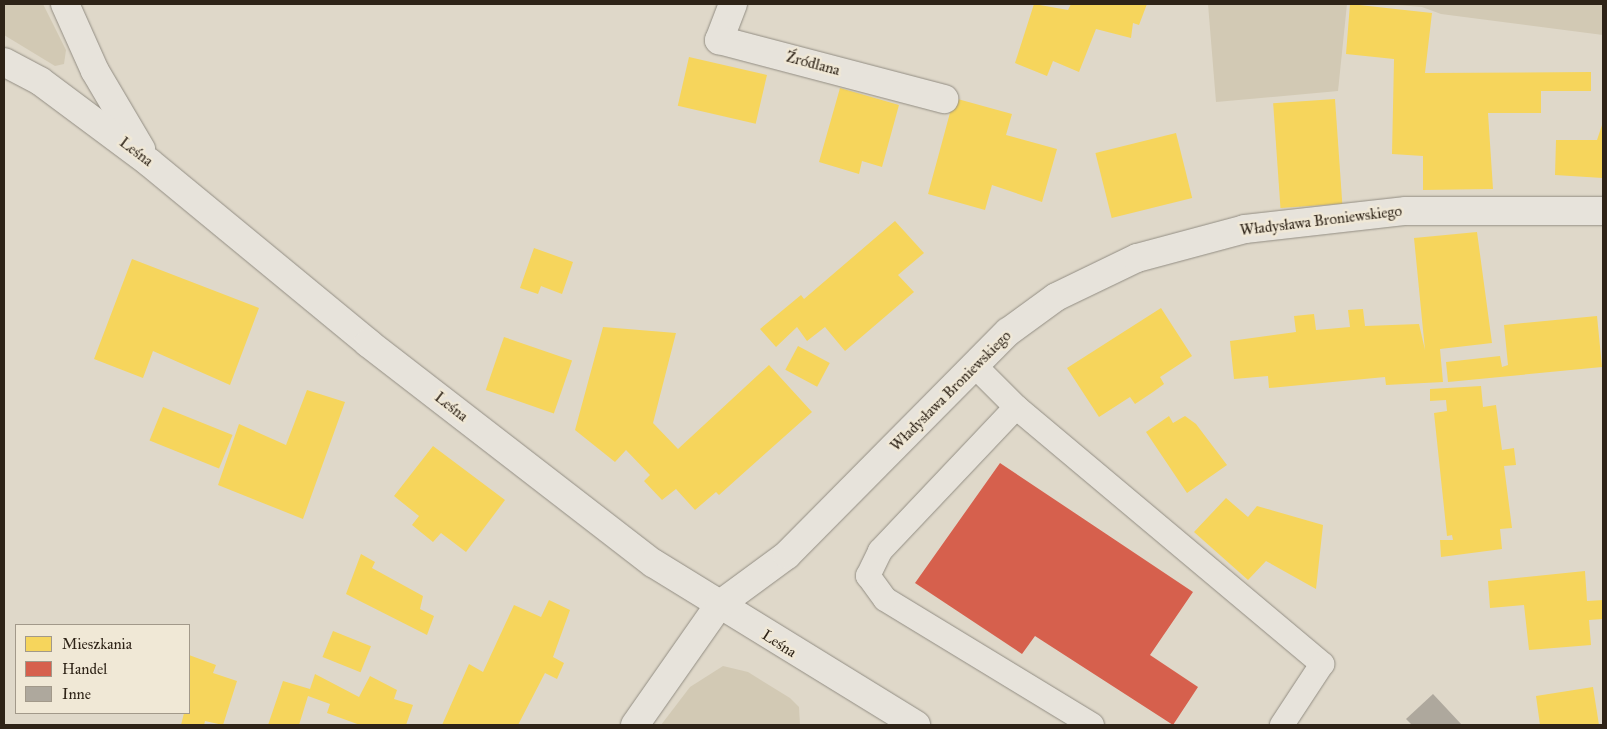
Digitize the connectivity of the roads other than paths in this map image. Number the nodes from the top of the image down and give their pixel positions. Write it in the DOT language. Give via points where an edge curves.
graph roads {
  1 [pos="64,4"];
  2 [pos="733,4"];
  3 [pos="4,62"];
  4 [pos="944,99"];
  5 [pos="150,162"];
  6 [pos="1603,211"];
  7 [pos="975,366"];
  8 [pos="1016,407"];
  9 [pos="719,606"];
  10 [pos="635,725"];
  11 [pos="916,725"];
  12 [pos="1092,725"];
  13 [pos="1282,725"];
  1 -- 5 [label="street" via="95,71"];
  2 -- 4 [label="street, Źródlana" via="719,40"];
  3 -- 5 [label="street, Leśna" via="40,81"];
  5 -- 9 [label="street, Leśna" via="368,343 653,563"];
  6 -- 7 [label="street, Władysława Broniewskiego" via="1406,211 1245,229 1137,258 1056,297 1008,332"];
  7 -- 8 [label="lane"];
  7 -- 9 [label="street, Władysława Broniewskiego" via="787,555"];
  8 -- 12 [label="lane" via="880,551 868,576 885,599"];
  8 -- 13 [label="lane" via="1322,664"];
  9 -- 10 [label="street, Władysława Broniewskiego"];
  9 -- 11 [label="street, Leśna"];
}
